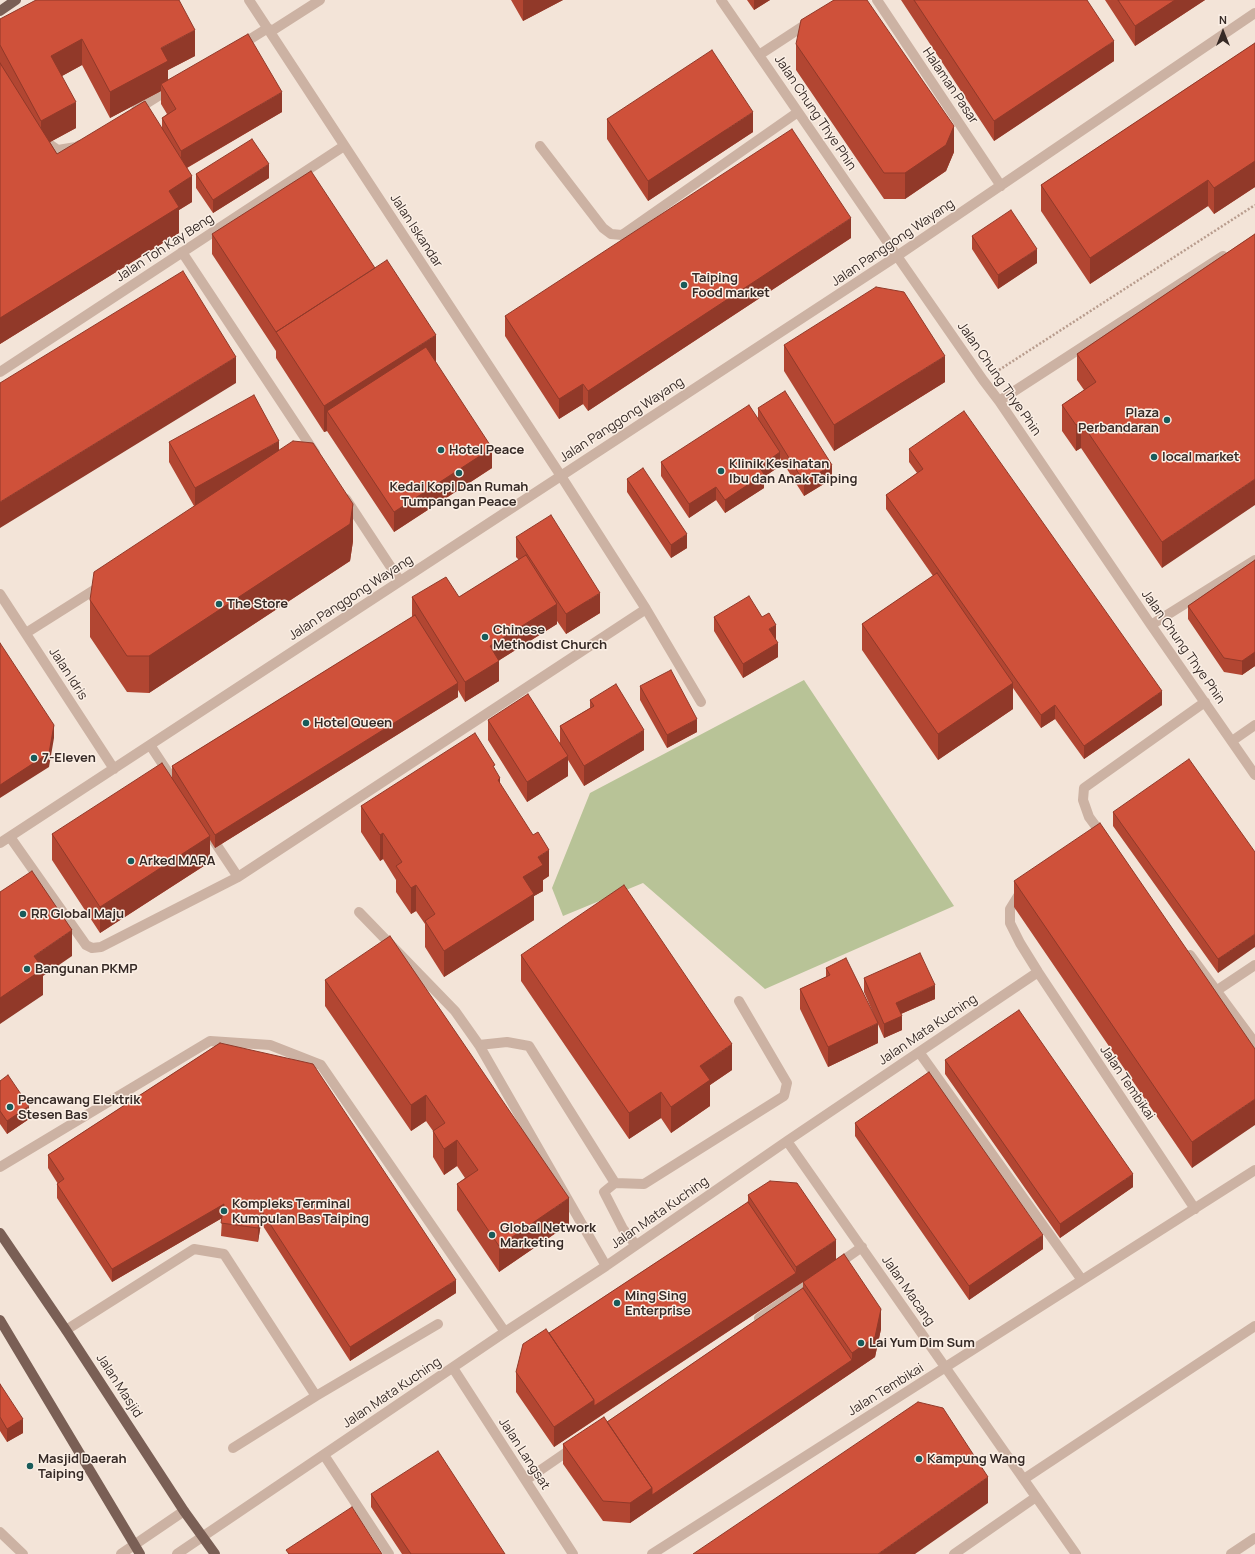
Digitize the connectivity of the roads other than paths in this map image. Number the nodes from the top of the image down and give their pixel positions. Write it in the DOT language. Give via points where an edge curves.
graph roads {
  1 [pos="16,0"];
  2 [pos="249,0"];
  3 [pos="320,0"];
  4 [pos="721,0"];
  5 [pos="877,0"];
  6 [pos="0,11"];
  7 [pos="1255,13"];
  8 [pos="817,17"];
  9 [pos="269,30"];
  10 [pos="228,53"];
  11 [pos="759,55"];
  12 [pos="182,82"];
  13 [pos="798,112"];
  14 [pos="129,114"];
  15 [pos="36,128"];
  16 [pos="90,139"];
  17 [pos="344,146"];
  18 [pos="540,146"];
  19 [pos="1001,186"];
  20 [pos="182,252"];
  21 [pos="1229,252"];
  22 [pos="897,256"];
  23 [pos="0,372"];
  24 [pos="999,401"];
  25 [pos="322,464"];
  26 [pos="561,476"];
  27 [pos="340,490"];
  28 [pos="1255,560"];
  29 [pos="113,578"];
  30 [pos="400,581"];
  31 [pos="0,594"];
  32 [pos="646,609"];
  33 [pos="1151,625"];
  34 [pos="26,633"];
  35 [pos="701,702"];
  36 [pos="1205,702"];
  37 [pos="1255,725"];
  38 [pos="1232,741"];
  39 [pos="150,745"];
  40 [pos="114,769"];
  41 [pos="1255,775"];
  42 [pos="185,798"];
  43 [pos="203,824"];
  44 [pos="10,837"];
  45 [pos="1102,839"];
  46 [pos="0,843"];
  47 [pos="238,877"];
  48 [pos="1028,888"];
  49 [pos="359,912"];
  50 [pos="1184,947"];
  51 [pos="1255,965"];
  52 [pos="1038,972"];
  53 [pos="1216,991"];
  54 [pos="739,1001"];
  55 [pos="1255,1043"];
  56 [pos="480,1045"];
  57 [pos="919,1052"];
  58 [pos="787,1141"];
  59 [pos="0,1167"];
  60 [pos="1255,1170"];
  61 [pos="615,1183"];
  62 [pos="1195,1209"];
  63 [pos="0,1233"];
  64 [pos="636,1245"];
  65 [pos="862,1247"];
  66 [pos="606,1266"];
  67 [pos="1082,1280"];
  68 [pos="0,1320"];
  69 [pos="752,1323"];
  70 [pos="438,1324"];
  71 [pos="1255,1326"];
  72 [pos="66,1330"];
  73 [pos="506,1332"];
  74 [pos="946,1367"];
  75 [pos="453,1368"];
  76 [pos="316,1396"];
  77 [pos="584,1440"];
  78 [pos="233,1448"];
  79 [pos="324,1455"];
  80 [pos="1024,1479"];
  81 [pos="526,1480"];
  82 [pos="1036,1497"];
  83 [pos="184,1511"];
  84 [pos="0,1532"];
  85 [pos="203,1537"];
  86 [pos="1255,1538"];
  87 [pos="137,1549"];
  88 [pos="22,1554"];
  89 [pos="121,1554"];
  90 [pos="178,1554"];
  91 [pos="215,1554"];
  92 [pos="389,1554"];
  93 [pos="573,1554"];
  94 [pos="652,1554"];
  95 [pos="954,1554"];
  96 [pos="1076,1554"];
  97 [pos="1231,1554"];
  1 -- 6 [label="main road"];
  2 -- 9 [label="street, Jalan Iskandar"];
  3 -- 9 [label="street"];
  4 -- 11 [label="street, Jalan Chung Thye Phin"];
  5 -- 19 [label="street, Halaman Pasar"];
  7 -- 19 [label="street, Jalan Panggong Wayang"];
  8 -- 11 [label="street"];
  9 -- 10 [label="street"];
  9 -- 17 [label="street, Jalan Iskandar"];
  11 -- 13 [label="street, Jalan Chung Thye Phin"];
  12 -- 14 [label="street"];
  13 -- 18 [label="street" via="622,235 611,234 603,228"];
  13 -- 22 [label="street, Jalan Chung Thye Phin"];
  15 -- 16 [label="street" via="44,140 58,150 76,147"];
  17 -- 20 [label="street, Jalan Toh Kay Beng"];
  17 -- 26 [label="street, Jalan Iskandar"];
  19 -- 22 [label="street, Jalan Panggong Wayang"];
  20 -- 23 [label="street, Jalan Toh Kay Beng"];
  20 -- 25 [label="street" via="310,453"];
  21 -- 24 [label="street"];
  22 -- 24 [label="street, Jalan Chung Thye Phin"];
  22 -- 26 [label="street, Jalan Panggong Wayang"];
  24 -- 33 [label="street, Jalan Chung Thye Phin"];
  26 -- 30 [label="street, Jalan Panggong Wayang"];
  26 -- 32 [label="street, Jalan Iskandar"];
  27 -- 30 [label="street"];
  28 -- 33 [label="street"];
  29 -- 34 [label="street"];
  30 -- 39 [label="street, Jalan Panggong Wayang"];
  31 -- 34 [label="street, Jalan Idris"];
  32 -- 35 [label="street, Jalan Iskandar"];
  32 -- 47 [label="street"];
  33 -- 36 [label="street, Jalan Chung Thye Phin"];
  34 -- 40 [label="street, Jalan Idris"];
  36 -- 38 [label="street, Jalan Chung Thye Phin"];
  36 -- 45 [label="street" via="1084,788 1083,800 1089,818"];
  37 -- 38 [label="street"];
  38 -- 41 [label="street, Jalan Chung Thye Phin"];
  39 -- 40 [label="street, Jalan Panggong Wayang"];
  39 -- 42 [label="street"];
  40 -- 44 [label="street, Jalan Panggong Wayang"];
  43 -- 47 [label="street"];
  44 -- 46 [label="street, Jalan Panggong Wayang"];
  44 -- 47 [label="street" via="86,945 92,948 101,947"];
  48 -- 52 [label="street, Jalan Tembikai" via="1018,896 1010,909 1010,923"];
  49 -- 56 [label="street" via="455,1011"];
  50 -- 53 [label="street"];
  51 -- 53 [label="street"];
  52 -- 57 [label="street, Jalan Mata Kuching"];
  52 -- 62 [label="street, Jalan Tembikai"];
  53 -- 55 [label="street"];
  54 -- 61 [label="street" via="787,1083 784,1096 644,1184"];
  56 -- 61 [label="street" via="507,1042 529,1046"];
  56 -- 66 [label="street"];
  57 -- 58 [label="street, Jalan Mata Kuching"];
  57 -- 67 [label="street"];
  58 -- 64 [label="street, Jalan Mata Kuching"];
  58 -- 65 [label="street, Jalan Macang"];
  59 -- 73 [label="street" via="210,1041 270,1045 321,1065"];
  60 -- 62 [label="street, Jalan Tembikai"];
  61 -- 64 [label="street" via="604,1192 623,1229"];
  62 -- 67 [label="street, Jalan Tembikai"];
  63 -- 72 [label="main road, Jalan Masjid"];
  64 -- 66 [label="street, Jalan Mata Kuching"];
  65 -- 69 [label="street"];
  65 -- 74 [label="street, Jalan Macang"];
  66 -- 73 [label="street, Jalan Mata Kuching"];
  67 -- 74 [label="street, Jalan Tembikai"];
  68 -- 87 [label="main road"];
  70 -- 76 [label="street"];
  71 -- 80 [label="street"];
  72 -- 76 [label="street" via="194,1249 224,1254"];
  72 -- 83 [label="main road, Jalan Masjid"];
  73 -- 75 [label="street, Jalan Mata Kuching"];
  74 -- 80 [label="street, Jalan Macang"];
  74 -- 94 [label="street, Jalan Tembikai"];
  75 -- 79 [label="street, Jalan Mata Kuching"];
  75 -- 81 [label="street, Jalan Langsat"];
  76 -- 78 [label="street"];
  77 -- 81 [label="street"];
  79 -- 85 [label="street, Jalan Mata Kuching"];
  79 -- 92 [label="street"];
  80 -- 82 [label="street, Jalan Macang"];
  81 -- 93 [label="street, Jalan Langsat"];
  82 -- 95 [label="street"];
  82 -- 96 [label="street, Jalan Macang"];
  83 -- 85 [label="main road, Jalan Masjid"];
  83 -- 87 [label="street"];
  84 -- 88 [label="street"];
  85 -- 90 [label="street, Jalan Mata Kuching"];
  85 -- 91 [label="main road, Jalan Masjid"];
  86 -- 97 [label="street"];
  87 -- 89 [label="street"];
}
